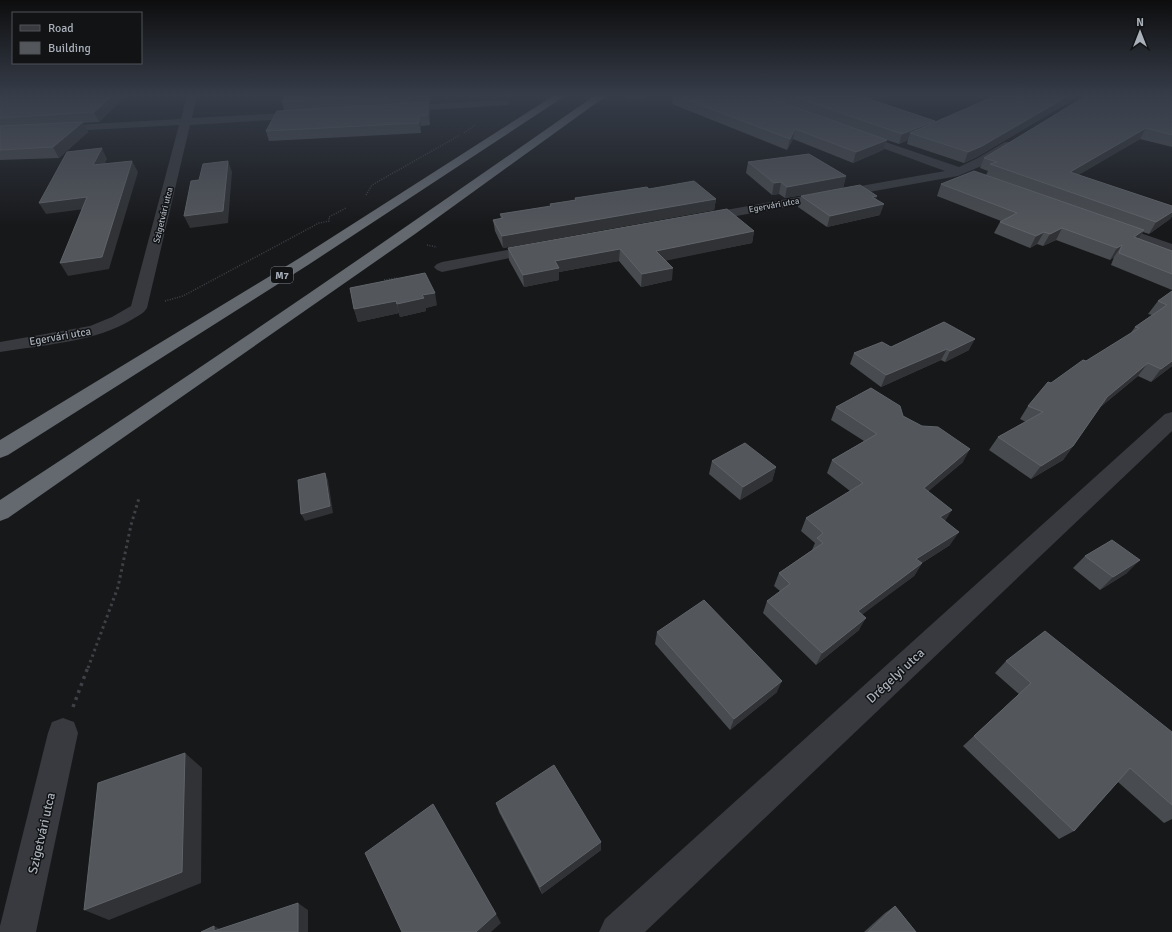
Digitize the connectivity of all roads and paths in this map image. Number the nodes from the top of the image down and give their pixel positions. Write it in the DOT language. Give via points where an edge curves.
graph roads {
  1 [pos="182,139"];
  2 [pos="453,139"];
  3 [pos="493,139"];
  4 [pos="540,139"];
  5 [pos="869,139"];
  6 [pos="1016,139"];
  7 [pos="958,172"];
  8 [pos="974,177"];
  9 [pos="361,198"];
  10 [pos="350,206"];
  11 [pos="690,220"];
  12 [pos="1098,222"];
  13 [pos="551,246"];
  14 [pos="1172,249"];
  15 [pos="442,267"];
  16 [pos="398,278"];
  17 [pos="384,280"];
  18 [pos="139,308"];
  19 [pos="0,347"];
  20 [pos="1172,419"];
  21 [pos="0,450"];
  22 [pos="139,498"];
  23 [pos="0,512"];
  24 [pos="63,733"];
  25 [pos="17,932"];
  26 [pos="618,932"];
  1 -- 18 [label="street, Szigetvári utca"];
  2 -- 9 [label="path" via="372,185 367,195"];
  3 -- 21 [label="highway, M7" via="303,262"];
  4 -- 23 [label="highway"];
  5 -- 7 [label="street"];
  6 -- 7 [label="street, Egervári utca" via="982,161"];
  7 -- 8 [label="street"];
  7 -- 11 [label="street, Egervári utca"];
  10 -- 18 [label="path" via="328,217 329,221 319,223 184,296"];
  12 -- 14 [label="street"];
  13 -- 15 [label="street"];
  16 -- 17 [label="path"];
  18 -- 19 [label="street, Egervári utca" via="118,321 94,331"];
  20 -- 26 [label="street, Drégelyi utca"];
  22 -- 24 [label="path" via="118,587"];
  24 -- 25 [label="street, Szigetvári utca"];
}
